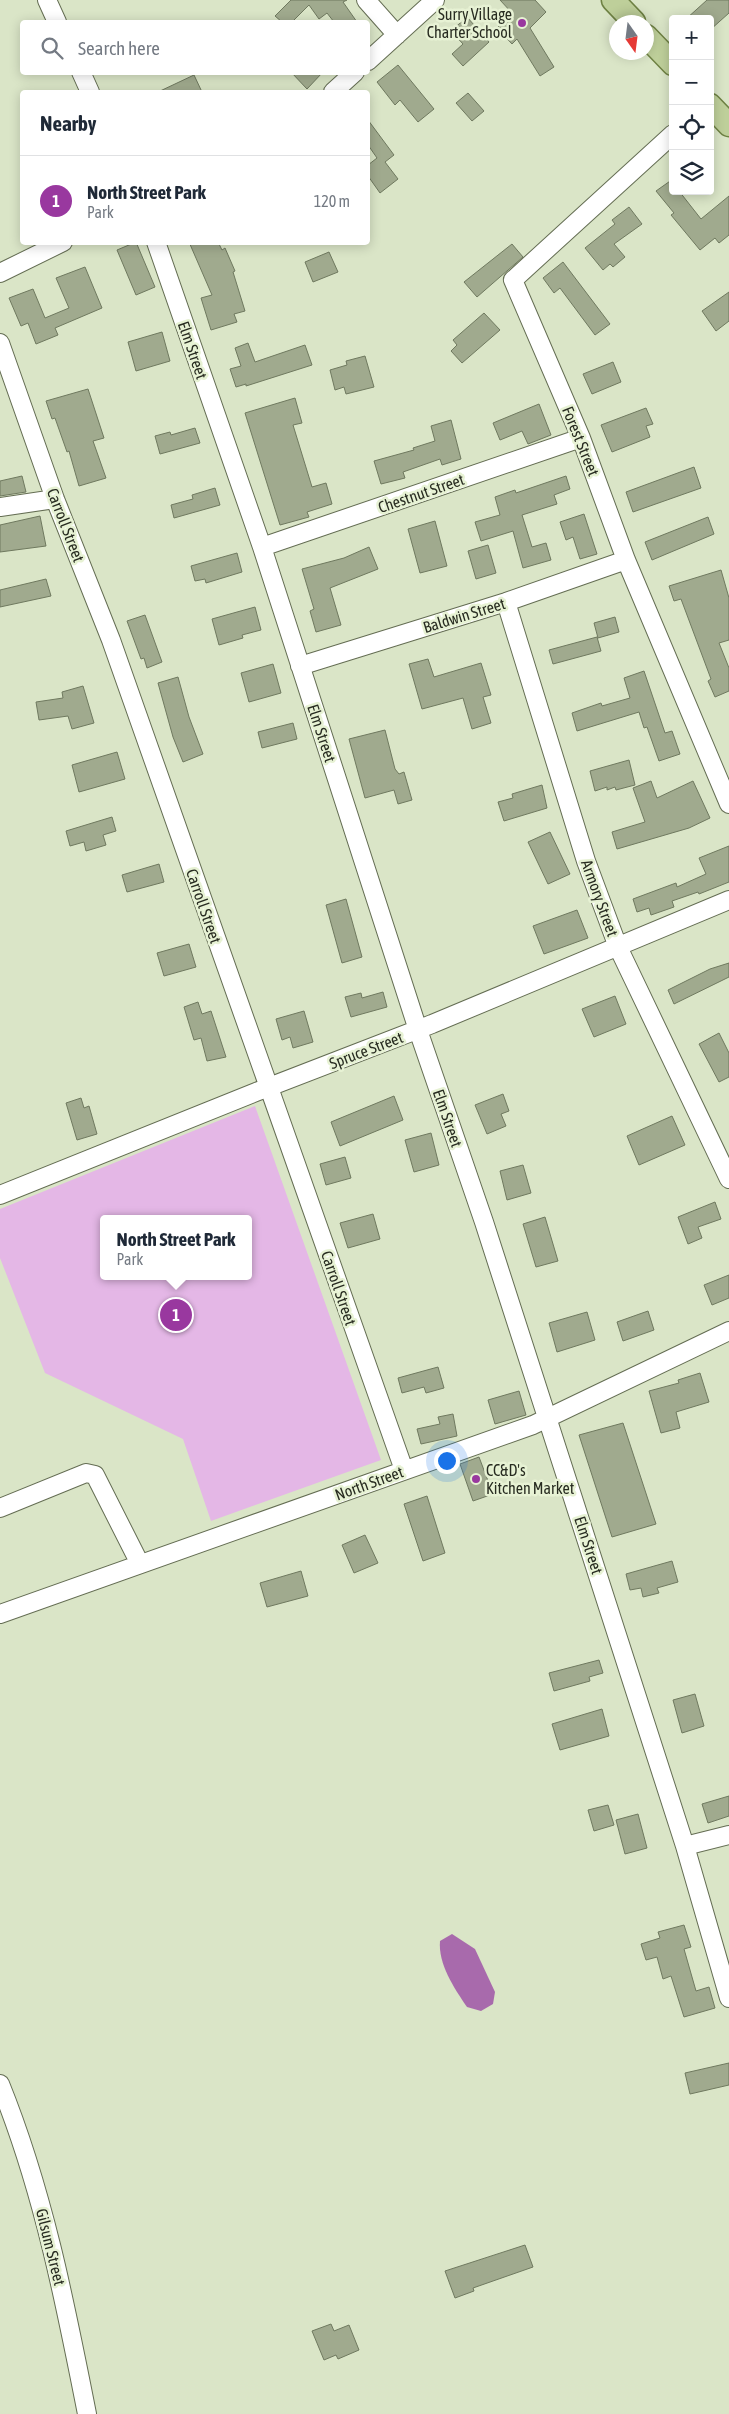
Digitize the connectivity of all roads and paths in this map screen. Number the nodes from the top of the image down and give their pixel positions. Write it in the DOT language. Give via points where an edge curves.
graph roads {
  1 [pos="47,0"];
  2 [pos="366,0"];
  3 [pos="435,0"];
  4 [pos="613,0"];
  5 [pos="627,15"];
  6 [pos="56,20"];
  7 [pos="397,35"];
  8 [pos="654,44"];
  9 [pos="370,59"];
  10 [pos="669,60"];
  11 [pos="82,75"];
  12 [pos="352,75"];
  13 [pos="89,90"];
  14 [pos="335,90"];
  15 [pos="714,109"];
  16 [pos="729,125"];
  17 [pos="669,138"];
  18 [pos="57,245"];
  19 [pos="157,245"];
  20 [pos="0,273"];
  21 [pos="0,343"];
  22 [pos="581,438"];
  23 [pos="56,499"];
  24 [pos="0,507"];
  25 [pos="262,546"];
  26 [pos="626,560"];
  27 [pos="506,602"];
  28 [pos="300,666"];
  29 [pos="729,804"];
  30 [pos="729,900"];
  31 [pos="618,947"];
  32 [pos="418,1030"];
  33 [pos="269,1088"];
  34 [pos="723,1151"];
  35 [pos="729,1179"];
  36 [pos="0,1195"];
  37 [pos="729,1331"];
  38 [pos="547,1416"];
  39 [pos="404,1470"];
  40 [pos="0,1508"];
  41 [pos="140,1564"];
  42 [pos="0,1614"];
  43 [pos="729,1836"];
  44 [pos="685,1846"];
  45 [pos="729,1998"];
  46 [pos="0,2084"];
  47 [pos="87,2414"];
  1 -- 6 [label="street"];
  2 -- 7 [label="street"];
  3 -- 7 [label="street"];
  4 -- 5 [label="main road"];
  7 -- 9 [label="street"];
  8 -- 10 [label="main road"];
  11 -- 13 [label="street"];
  12 -- 14 [label="street"];
  15 -- 16 [label="main road"];
  17 -- 22 [label="street, Forest Street" via="513,280"];
  18 -- 20 [label="street"];
  19 -- 25 [label="street, Elm Street"];
  21 -- 23 [label="street, Carroll Street"];
  22 -- 25 [label="street, Chestnut Street"];
  22 -- 26 [label="street, Forest Street"];
  23 -- 24 [label="street"];
  23 -- 33 [label="street, Carroll Street" via="111,640"];
  25 -- 28 [label="street, Elm Street"];
  26 -- 27 [label="street, Baldwin Street"];
  26 -- 29 [label="street, Forest Street"];
  27 -- 28 [label="street, Baldwin Street"];
  27 -- 31 [label="street, Armory Street" via="586,861"];
  28 -- 32 [label="street, Elm Street"];
  30 -- 31 [label="street, Spruce Street"];
  31 -- 32 [label="street, Spruce Street"];
  31 -- 34 [label="street, Armory Street"];
  32 -- 33 [label="street, Spruce Street"];
  32 -- 38 [label="street, Elm Street"];
  33 -- 36 [label="street, Spruce Street"];
  33 -- 39 [label="street, Carroll Street"];
  34 -- 35 [label="street, Armory Street"];
  37 -- 38 [label="street, North Street"];
  38 -- 39 [label="street, North Street" via="533,1425"];
  38 -- 44 [label="street, Elm Street"];
  39 -- 41 [label="street, North Street"];
  40 -- 41 [label="street" via="86,1473 95,1475"];
  41 -- 42 [label="street, North Street"];
  43 -- 44 [label="street"];
  44 -- 45 [label="street, Elm Street"];
  46 -- 47 [label="street, Gilsum Street" via="32,2173 58,2272"];
}
